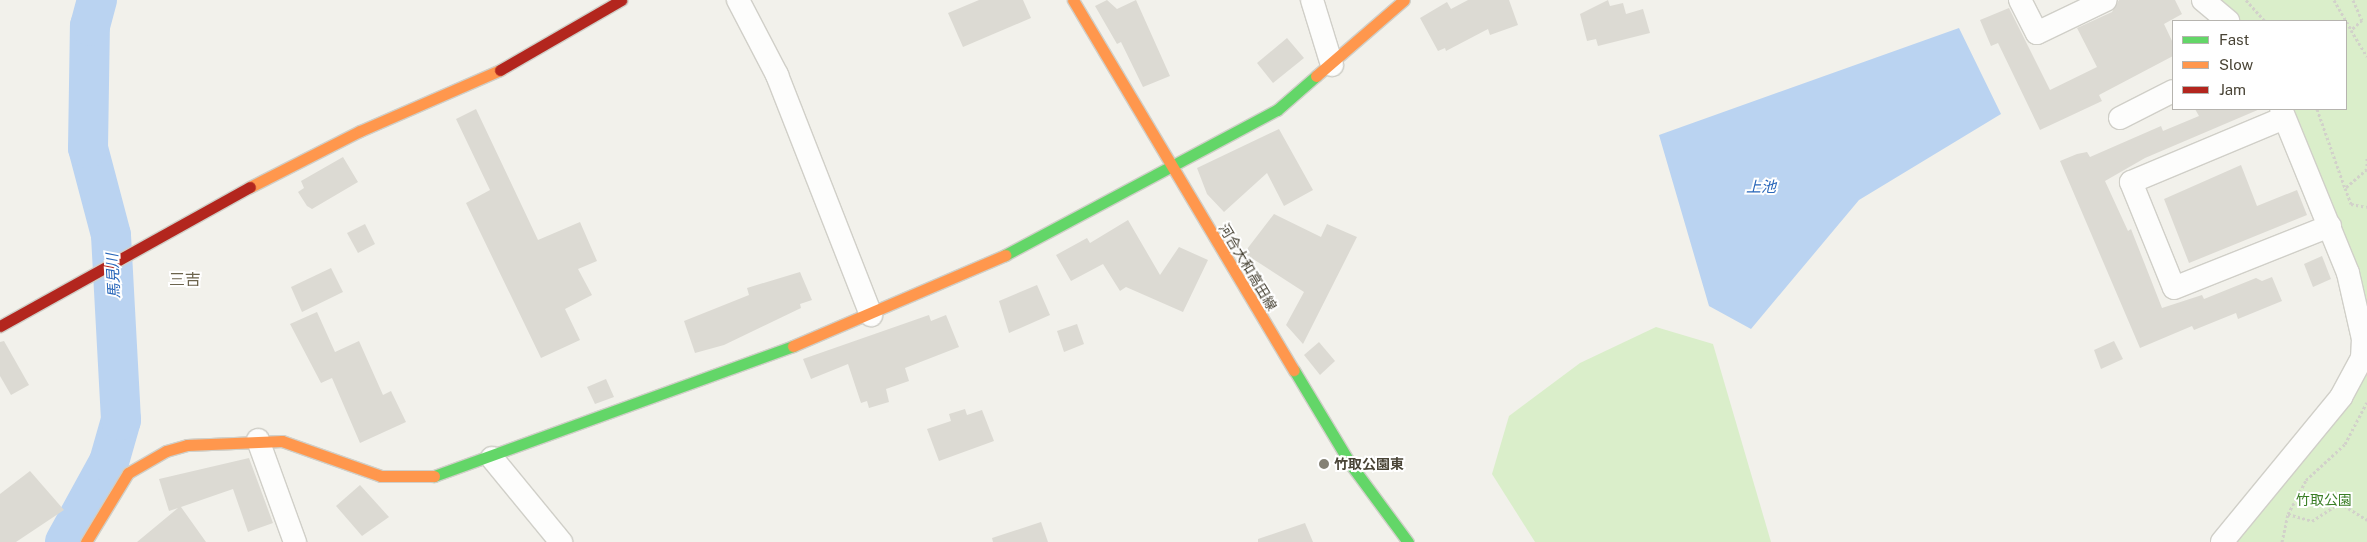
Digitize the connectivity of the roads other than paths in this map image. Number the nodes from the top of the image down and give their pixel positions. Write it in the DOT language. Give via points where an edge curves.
graph roads {
  1 [pos="621,0"];
  2 [pos="738,0"];
  3 [pos="1073,0"];
  4 [pos="1312,0"];
  5 [pos="1404,0"];
  6 [pos="2020,0"];
  7 [pos="2106,0"];
  8 [pos="2204,0"];
  9 [pos="2227,20"];
  10 [pos="1332,65"];
  11 [pos="2172,92"];
  12 [pos="2282,113"];
  13 [pos="2120,118"];
  14 [pos="1169,165"];
  15 [pos="2330,226"];
  16 [pos="871,315"];
  17 [pos="0,326"];
  18 [pos="258,440"];
  19 [pos="492,458"];
  20 [pos="86,542"];
  21 [pos="295,542"];
  22 [pos="561,542"];
  23 [pos="1408,542"];
  24 [pos="2222,542"];
  1 -- 17 [label="street" via="492,74 360,132 122,256"];
  2 -- 16 [label="street" via="778,75"];
  3 -- 14 [label="street, 河合大和高田線"];
  4 -- 10 [label="street"];
  5 -- 10 [label="street"];
  6 -- 7 [label="street" via="2037,33"];
  8 -- 9 [label="street"];
  10 -- 14 [label="street" via="1277,110"];
  11 -- 13 [label="street"];
  12 -- 15 [label="street"];
  12 -- 15 [label="street" via="2131,182 2174,288"];
  14 -- 16 [label="street" via="1035,242"];
  14 -- 23 [label="street, 河合大和高田線" via="1351,465"];
  15 -- 24 [label="street" via="2356,304 2362,358 2341,396"];
  16 -- 19 [label="street" via="696,385"];
  18 -- 19 [label="street" via="282,441 381,476 406,479 452,472"];
  18 -- 20 [label="street" via="187,445 145,461 128,473"];
  18 -- 21 [label="street"];
  19 -- 22 [label="street"];
}
